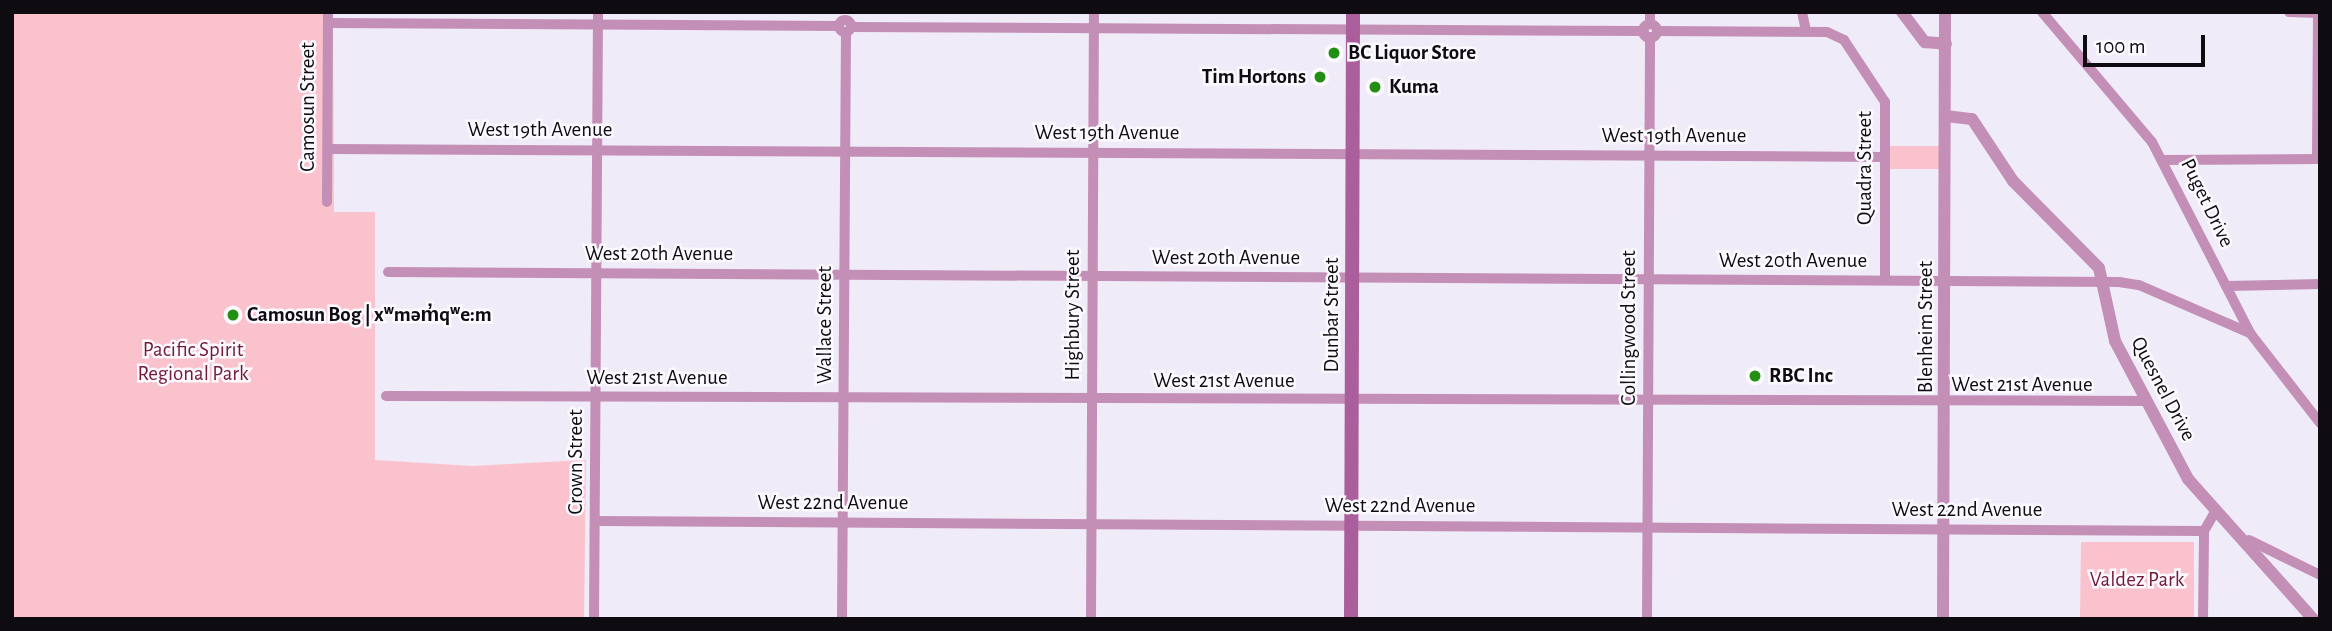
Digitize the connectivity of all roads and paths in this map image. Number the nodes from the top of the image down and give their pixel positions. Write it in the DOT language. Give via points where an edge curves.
graph roads {
  1 [pos="598,12"];
  2 [pos="1094,12"];
  3 [pos="1353,12"];
  4 [pos="1650,12"];
  5 [pos="1802,12"];
  6 [pos="1902,12"];
  7 [pos="1945,12"];
  8 [pos="1953,12"];
  9 [pos="2042,12"];
  10 [pos="2289,12"];
  11 [pos="2318,12"];
  12 [pos="328,18"];
  13 [pos="846,23"];
  14 [pos="598,25"];
  15 [pos="1094,27"];
  16 [pos="1353,29"];
  17 [pos="1650,31"];
  18 [pos="1807,31"];
  19 [pos="1946,39"];
  20 [pos="1946,116"];
  21 [pos="329,149"];
  22 [pos="598,149"];
  23 [pos="845,150"];
  24 [pos="1094,152"];
  25 [pos="1354,154"];
  26 [pos="1649,155"];
  27 [pos="1885,157"];
  28 [pos="2319,159"];
  29 [pos="2164,160"];
  30 [pos="327,202"];
  31 [pos="388,272"];
  32 [pos="596,273"];
  33 [pos="845,274"];
  34 [pos="1093,276"];
  35 [pos="1354,277"];
  36 [pos="1650,279"];
  37 [pos="1885,280"];
  38 [pos="1945,281"];
  39 [pos="2106,282"];
  40 [pos="2320,284"];
  41 [pos="2226,286"];
  42 [pos="2250,333"];
  43 [pos="386,396"];
  44 [pos="596,397"];
  45 [pos="844,398"];
  46 [pos="1092,399"];
  47 [pos="1353,401"];
  48 [pos="2145,401"];
  49 [pos="1648,403"];
  50 [pos="1944,404"];
  51 [pos="2316,410"];
  52 [pos="2320,423"];
  53 [pos="2216,510"];
  54 [pos="596,521"];
  55 [pos="843,522"];
  56 [pos="1091,523"];
  57 [pos="1351,525"];
  58 [pos="1647,527"];
  59 [pos="1943,529"];
  60 [pos="2204,531"];
  61 [pos="2249,540"];
  62 [pos="2320,575"];
  63 [pos="594,619"];
  64 [pos="842,619"];
  65 [pos="1091,619"];
  66 [pos="1351,619"];
  67 [pos="1647,619"];
  68 [pos="1943,619"];
  69 [pos="2203,619"];
  70 [pos="2313,619"];
  1 -- 14 [label="street, Crown Street"];
  2 -- 15 [label="street, Highbury Street"];
  3 -- 16 [label="main road, Dunbar Street"];
  4 -- 17 [label="street, Collingwood Street"];
  5 -- 18 [label="street"];
  6 -- 19 [label="street" via="1925,42"];
  7 -- 19 [label="street, Blenheim Street"];
  8 -- 19 [label="street, Blenheim Street"];
  9 -- 29 [label="street, Puget Drive"];
  10 -- 11 [label="street"];
  11 -- 28 [label="street"];
  12 -- 14 [label="street"];
  12 -- 21 [label="street, Camosun Street"];
  13 -- 14 [label="street"];
  13 -- 15 [label="street"];
  13 -- 23 [label="street, Wallace Street"];
  14 -- 22 [label="street, Crown Street"];
  15 -- 16 [label="street"];
  15 -- 24 [label="street, Highbury Street"];
  16 -- 17 [label="street"];
  16 -- 25 [label="main road, Dunbar Street"];
  17 -- 18 [label="street"];
  17 -- 26 [label="street, Collingwood Street"];
  18 -- 27 [label="street, Quadra Street" via="1832,33 1844,40 1885,102"];
  19 -- 20 [label="street, Blenheim Street"];
  20 -- 38 [label="street, Blenheim Street"];
  20 -- 39 [label="street, Quesnel Drive" via="1972,119 2013,181 2092,258"];
  21 -- 22 [label="street, West 19th Avenue"];
  21 -- 30 [label="street, Camosun Street"];
  22 -- 23 [label="street, West 19th Avenue"];
  22 -- 32 [label="street, Crown Street"];
  23 -- 24 [label="street, West 19th Avenue"];
  23 -- 33 [label="street, Wallace Street"];
  24 -- 25 [label="street, West 19th Avenue"];
  24 -- 34 [label="street, Highbury Street"];
  25 -- 26 [label="street, West 19th Avenue"];
  25 -- 35 [label="main road, Dunbar Street"];
  26 -- 27 [label="street, West 19th Avenue"];
  26 -- 36 [label="street, Collingwood Street"];
  27 -- 37 [label="street, Quadra Street"];
  28 -- 29 [label="street"];
  29 -- 41 [label="street, Puget Drive"];
  31 -- 32 [label="street, West 20th Avenue"];
  32 -- 33 [label="street, West 20th Avenue"];
  32 -- 44 [label="street, Crown Street"];
  33 -- 34 [label="street, West 20th Avenue"];
  33 -- 45 [label="street, Wallace Street"];
  34 -- 35 [label="street, West 20th Avenue"];
  34 -- 46 [label="street, Highbury Street"];
  35 -- 36 [label="street, West 20th Avenue"];
  35 -- 47 [label="main road, Dunbar Street"];
  36 -- 37 [label="street, West 20th Avenue"];
  36 -- 49 [label="street, Collingwood Street"];
  37 -- 38 [label="street, West 20th Avenue"];
  38 -- 39 [label="street, West 20th Avenue"];
  38 -- 50 [label="street, Blenheim Street"];
  39 -- 42 [label="street, West 20th Avenue" via="2139,285"];
  39 -- 48 [label="street, Quesnel Drive" via="2115,341"];
  40 -- 41 [label="street"];
  41 -- 42 [label="street, Puget Drive"];
  42 -- 51 [label="street, Puget Drive"];
  43 -- 44 [label="street, West 21st Avenue"];
  44 -- 45 [label="street, West 21st Avenue"];
  44 -- 54 [label="street, Crown Street"];
  45 -- 46 [label="street, West 21st Avenue"];
  45 -- 55 [label="street, Wallace Street"];
  46 -- 47 [label="street, West 21st Avenue"];
  46 -- 56 [label="street, Highbury Street"];
  47 -- 49 [label="street, West 21st Avenue"];
  47 -- 57 [label="main road, Dunbar Street"];
  48 -- 50 [label="street, West 21st Avenue"];
  48 -- 53 [label="street, Quesnel Drive" via="2188,479"];
  49 -- 50 [label="street, West 21st Avenue"];
  49 -- 58 [label="street, Collingwood Street"];
  50 -- 59 [label="street, Blenheim Street"];
  51 -- 52 [label="street, Puget Drive"];
  53 -- 60 [label="street"];
  53 -- 61 [label="street, Quesnel Drive"];
  54 -- 55 [label="street, West 22nd Avenue"];
  54 -- 63 [label="street, Crown Street"];
  55 -- 56 [label="street, West 22nd Avenue"];
  55 -- 64 [label="street, Wallace Street"];
  56 -- 57 [label="street, West 22nd Avenue"];
  56 -- 65 [label="street, Highbury Street"];
  57 -- 58 [label="street, West 22nd Avenue"];
  57 -- 66 [label="main road, Dunbar Street"];
  58 -- 59 [label="street, West 22nd Avenue"];
  58 -- 67 [label="street, Collingwood Street"];
  59 -- 60 [label="street, West 22nd Avenue"];
  59 -- 68 [label="street, Blenheim Street"];
  60 -- 69 [label="street"];
  61 -- 62 [label="street"];
  61 -- 70 [label="street, Quesnel Drive"];
}
